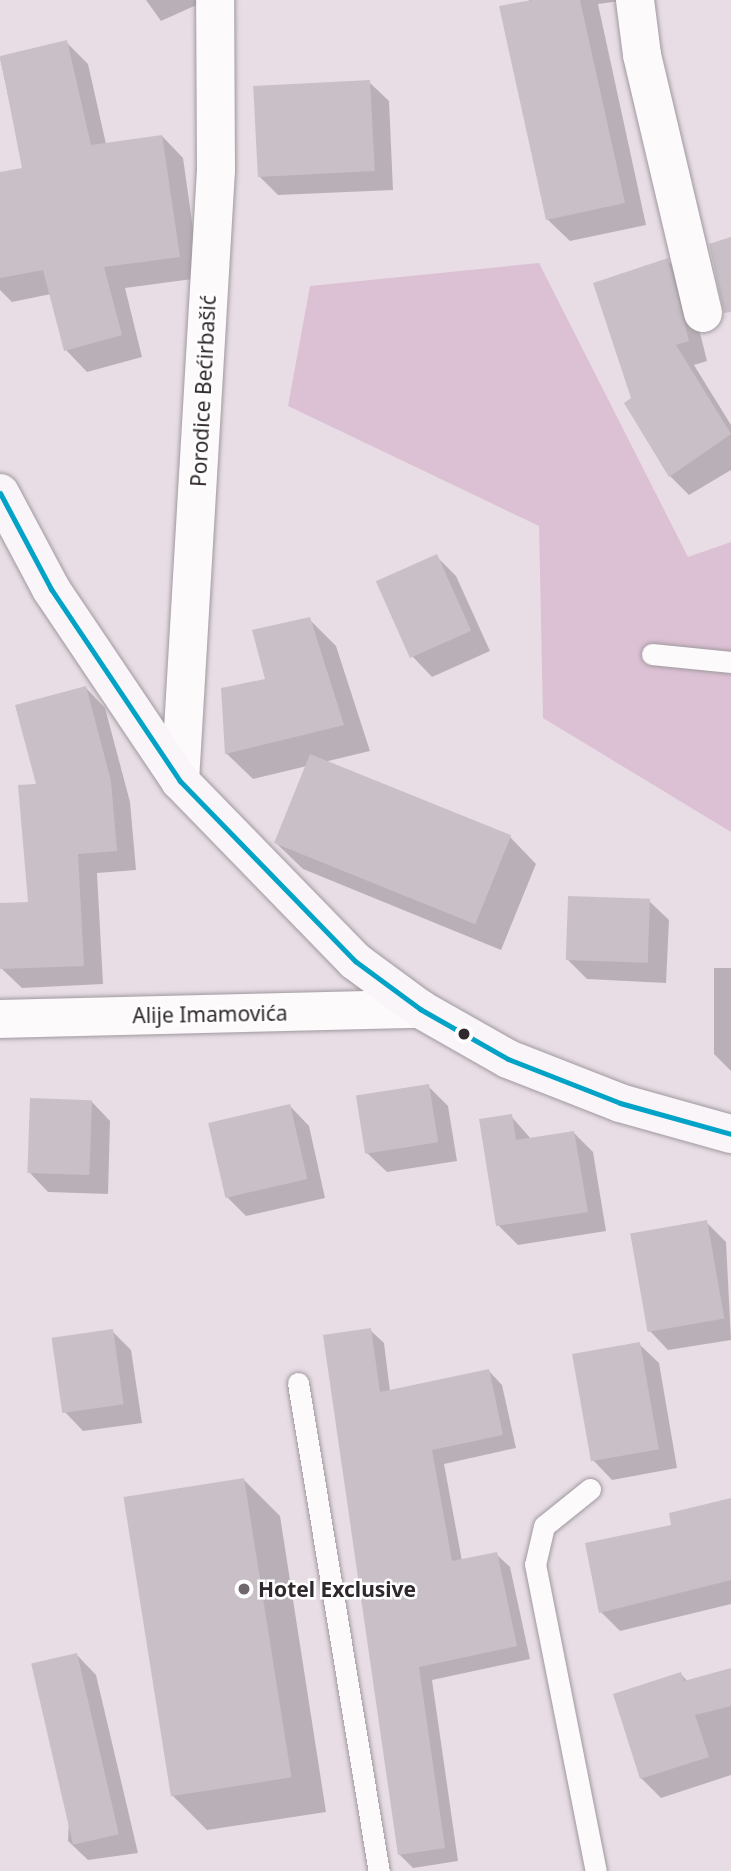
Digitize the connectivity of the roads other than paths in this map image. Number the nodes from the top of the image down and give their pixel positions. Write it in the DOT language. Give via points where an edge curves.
graph roads {
  1 [pos="215,0"];
  2 [pos="635,0"];
  3 [pos="703,313"];
  4 [pos="0,493"];
  5 [pos="652,654"];
  6 [pos="731,662"];
  7 [pos="180,781"];
  8 [pos="421,1009"];
  9 [pos="0,1018"];
  10 [pos="730,1137"];
  11 [pos="298,1383"];
  12 [pos="590,1489"];
  13 [pos="379,1871"];
  14 [pos="596,1871"];
  1 -- 7 [label="street, Porodice Bećirbašić" via="216,170"];
  2 -- 3 [label="street" via="642,55"];
  4 -- 7 [label="street" via="51,589"];
  5 -- 6 [label="lane"];
  7 -- 8 [label="street" via="298,908"];
  8 -- 9 [label="street, Alije Imamovića"];
  8 -- 10 [label="street" via="508,1059 620,1103"];
  11 -- 13 [label="lane"];
  12 -- 14 [label="lane" via="544,1526 535,1564"];
}
